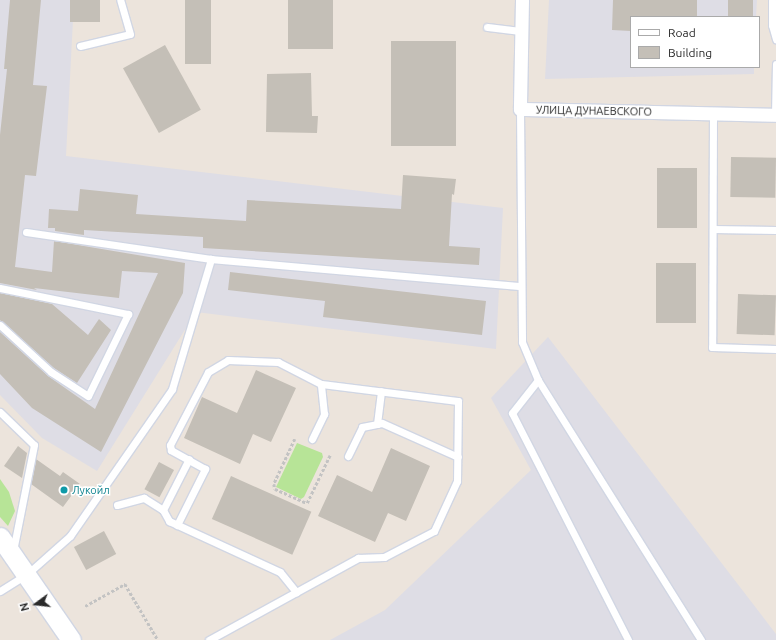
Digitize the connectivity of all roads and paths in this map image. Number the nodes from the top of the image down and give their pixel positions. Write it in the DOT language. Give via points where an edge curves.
graph roads {
  1 [pos="120,0"];
  2 [pos="522,0"];
  3 [pos="772,0"];
  4 [pos="487,27"];
  5 [pos="521,31"];
  6 [pos="775,34"];
  7 [pos="80,46"];
  8 [pos="776,64"];
  9 [pos="520,109"];
  10 [pos="713,113"];
  11 [pos="775,115"];
  12 [pos="713,229"];
  13 [pos="776,230"];
  14 [pos="26,232"];
  15 [pos="212,259"];
  16 [pos="521,286"];
  17 [pos="0,288"];
  18 [pos="0,325"];
  19 [pos="776,349"];
  20 [pos="538,380"];
  21 [pos="321,384"];
  22 [pos="381,391"];
  23 [pos="0,412"];
  24 [pos="377,424"];
  25 [pos="295,439"];
  26 [pos="312,439"];
  27 [pos="330,455"];
  28 [pos="348,456"];
  29 [pos="458,457"];
  30 [pos="189,459"];
  31 [pos="117,505"];
  32 [pos="163,510"];
  33 [pos="177,525"];
  34 [pos="0,537"];
  35 [pos="12,555"];
  36 [pos="26,575"];
  37 [pos="0,590"];
  38 [pos="296,592"];
  39 [pos="85,606"];
  40 [pos="71,640"];
  41 [pos="158,640"];
  42 [pos="209,640"];
  43 [pos="628,640"];
  44 [pos="701,640"];
  1 -- 7 [label="lane" via="130,34"];
  2 -- 5 [label="street, УЛИЦА ДУНАЕВСКОГО"];
  3 -- 6 [label="lane"];
  4 -- 5 [label="lane"];
  5 -- 9 [label="street, УЛИЦА ДУНАЕВСКОГО"];
  8 -- 11 [label="lane"];
  9 -- 10 [label="street, УЛИЦА ДУНАЕВСКОГО"];
  9 -- 16 [label="lane"];
  10 -- 11 [label="street, УЛИЦА ДУНАЕВСКОГО"];
  10 -- 12 [label="lane"];
  12 -- 13 [label="lane"];
  12 -- 19 [label="lane" via="712,347"];
  14 -- 15 [label="lane"];
  15 -- 16 [label="lane"];
  15 -- 36 [label="lane" via="172,389 70,536"];
  16 -- 20 [label="lane" via="522,342"];
  17 -- 18 [label="lane" via="128,314 88,396 51,372"];
  20 -- 43 [label="lane" via="512,413"];
  20 -- 44 [label="lane"];
  21 -- 22 [label="lane"];
  21 -- 26 [label="lane" via="324,414"];
  21 -- 30 [label="lane" via="278,362 232,359 211,369 170,445 171,450"];
  22 -- 24 [label="lane"];
  22 -- 29 [label="lane" via="458,401"];
  23 -- 35 [label="lane" via="34,445"];
  24 -- 28 [label="lane" via="362,427"];
  24 -- 29 [label="lane" via="385,424"];
  25 -- 27 [label="path" via="274,484 276,489 307,502"];
  29 -- 38 [label="lane" via="457,481 434,530 384,557 358,558"];
  30 -- 32 [label="lane"];
  30 -- 33 [label="lane" via="203,466 204,471"];
  31 -- 32 [label="lane" via="142,498"];
  32 -- 33 [label="lane" via="169,521"];
  33 -- 38 [label="lane" via="280,572"];
  34 -- 35 [label="main road"];
  35 -- 36 [label="main road"];
  36 -- 37 [label="lane"];
  36 -- 40 [label="main road"];
  38 -- 42 [label="lane"];
  39 -- 41 [label="path" via="125,584"];
}
